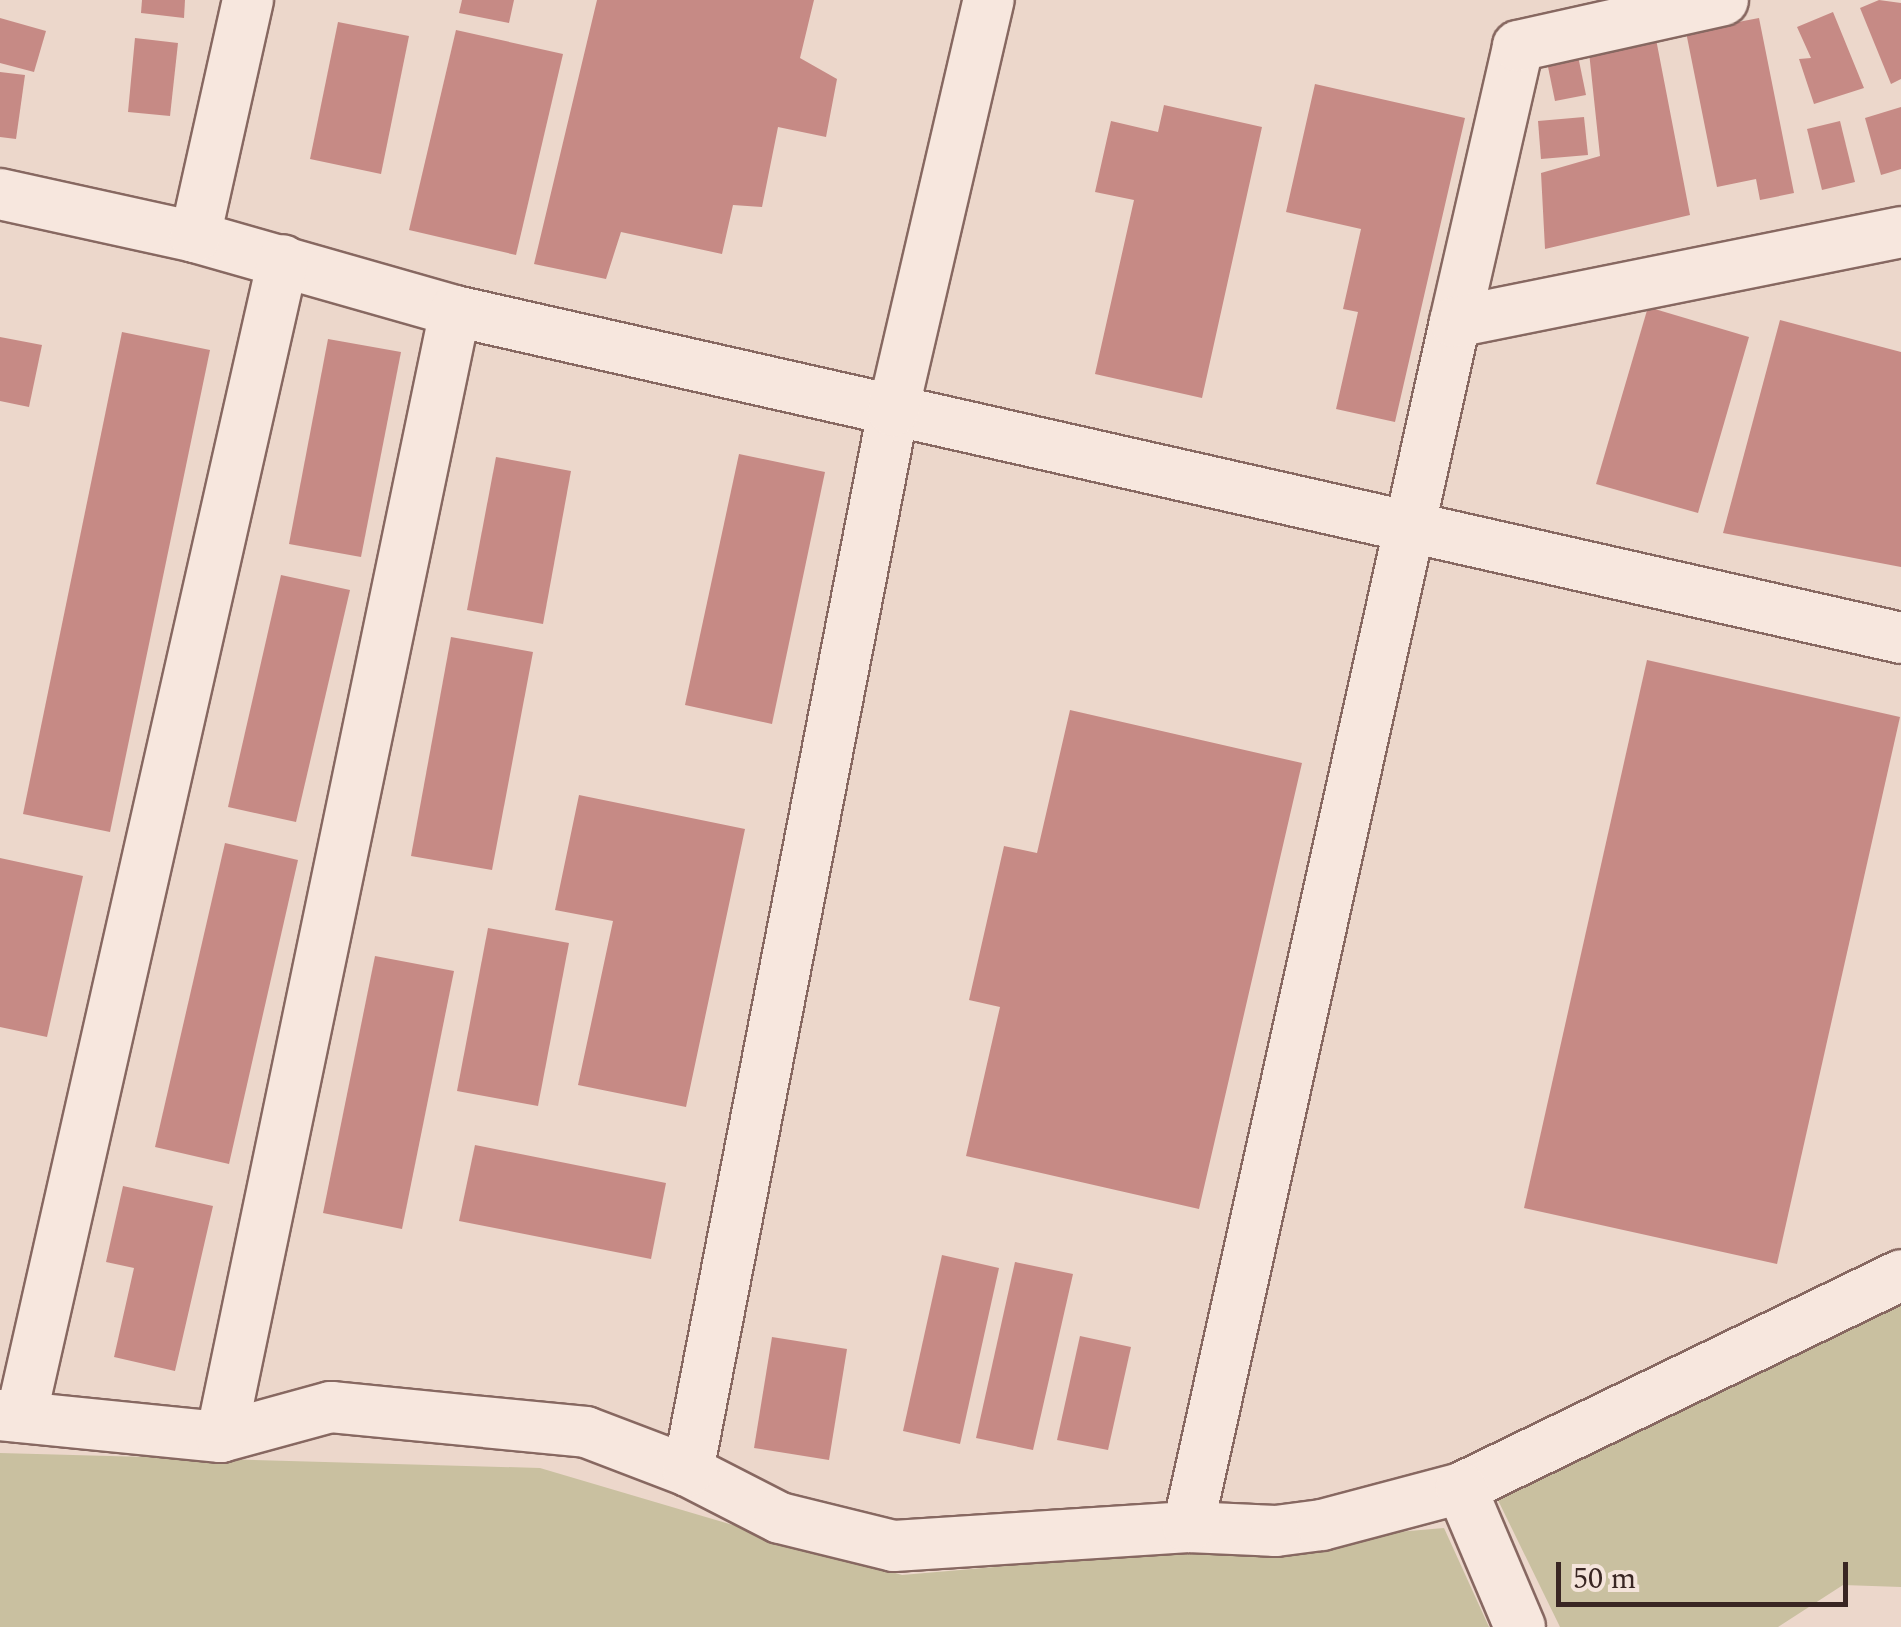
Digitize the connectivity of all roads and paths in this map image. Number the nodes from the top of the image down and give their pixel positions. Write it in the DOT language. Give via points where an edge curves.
graph roads {
  1 [pos="248,0"];
  2 [pos="989,0"];
  3 [pos="1723,0"];
  4 [pos="0,194"];
  5 [pos="1901,232"];
  6 [pos="195,237"];
  7 [pos="284,260"];
  8 [pos="455,311"];
  9 [pos="1455,322"];
  10 [pos="892,411"];
  11 [pos="1412,529"];
  12 [pos="1901,638"];
  13 [pos="1901,1274"];
  14 [pos="11,1416"];
  15 [pos="221,1438"];
  16 [pos="688,1471"];
  17 [pos="1468,1504"];
  18 [pos="1188,1528"];
  19 [pos="1520,1627"];
  1 -- 6 [label="street"];
  2 -- 10 [label="street"];
  3 -- 9 [label="street" via="1518,46"];
  4 -- 6 [label="street"];
  5 -- 9 [label="street"];
  6 -- 7 [label="street"];
  7 -- 8 [label="street"];
  7 -- 14 [label="street"];
  8 -- 10 [label="street"];
  8 -- 15 [label="street"];
  9 -- 11 [label="street"];
  10 -- 11 [label="street"];
  10 -- 16 [label="street"];
  11 -- 12 [label="street"];
  11 -- 18 [label="street"];
  13 -- 17 [label="street"];
  14 -- 15 [label="street"];
  15 -- 16 [label="street" via="331,1407 586,1432"];
  16 -- 18 [label="street" via="780,1518 894,1546"];
  17 -- 18 [label="street" via="1276,1531"];
  17 -- 19 [label="street"];
}
